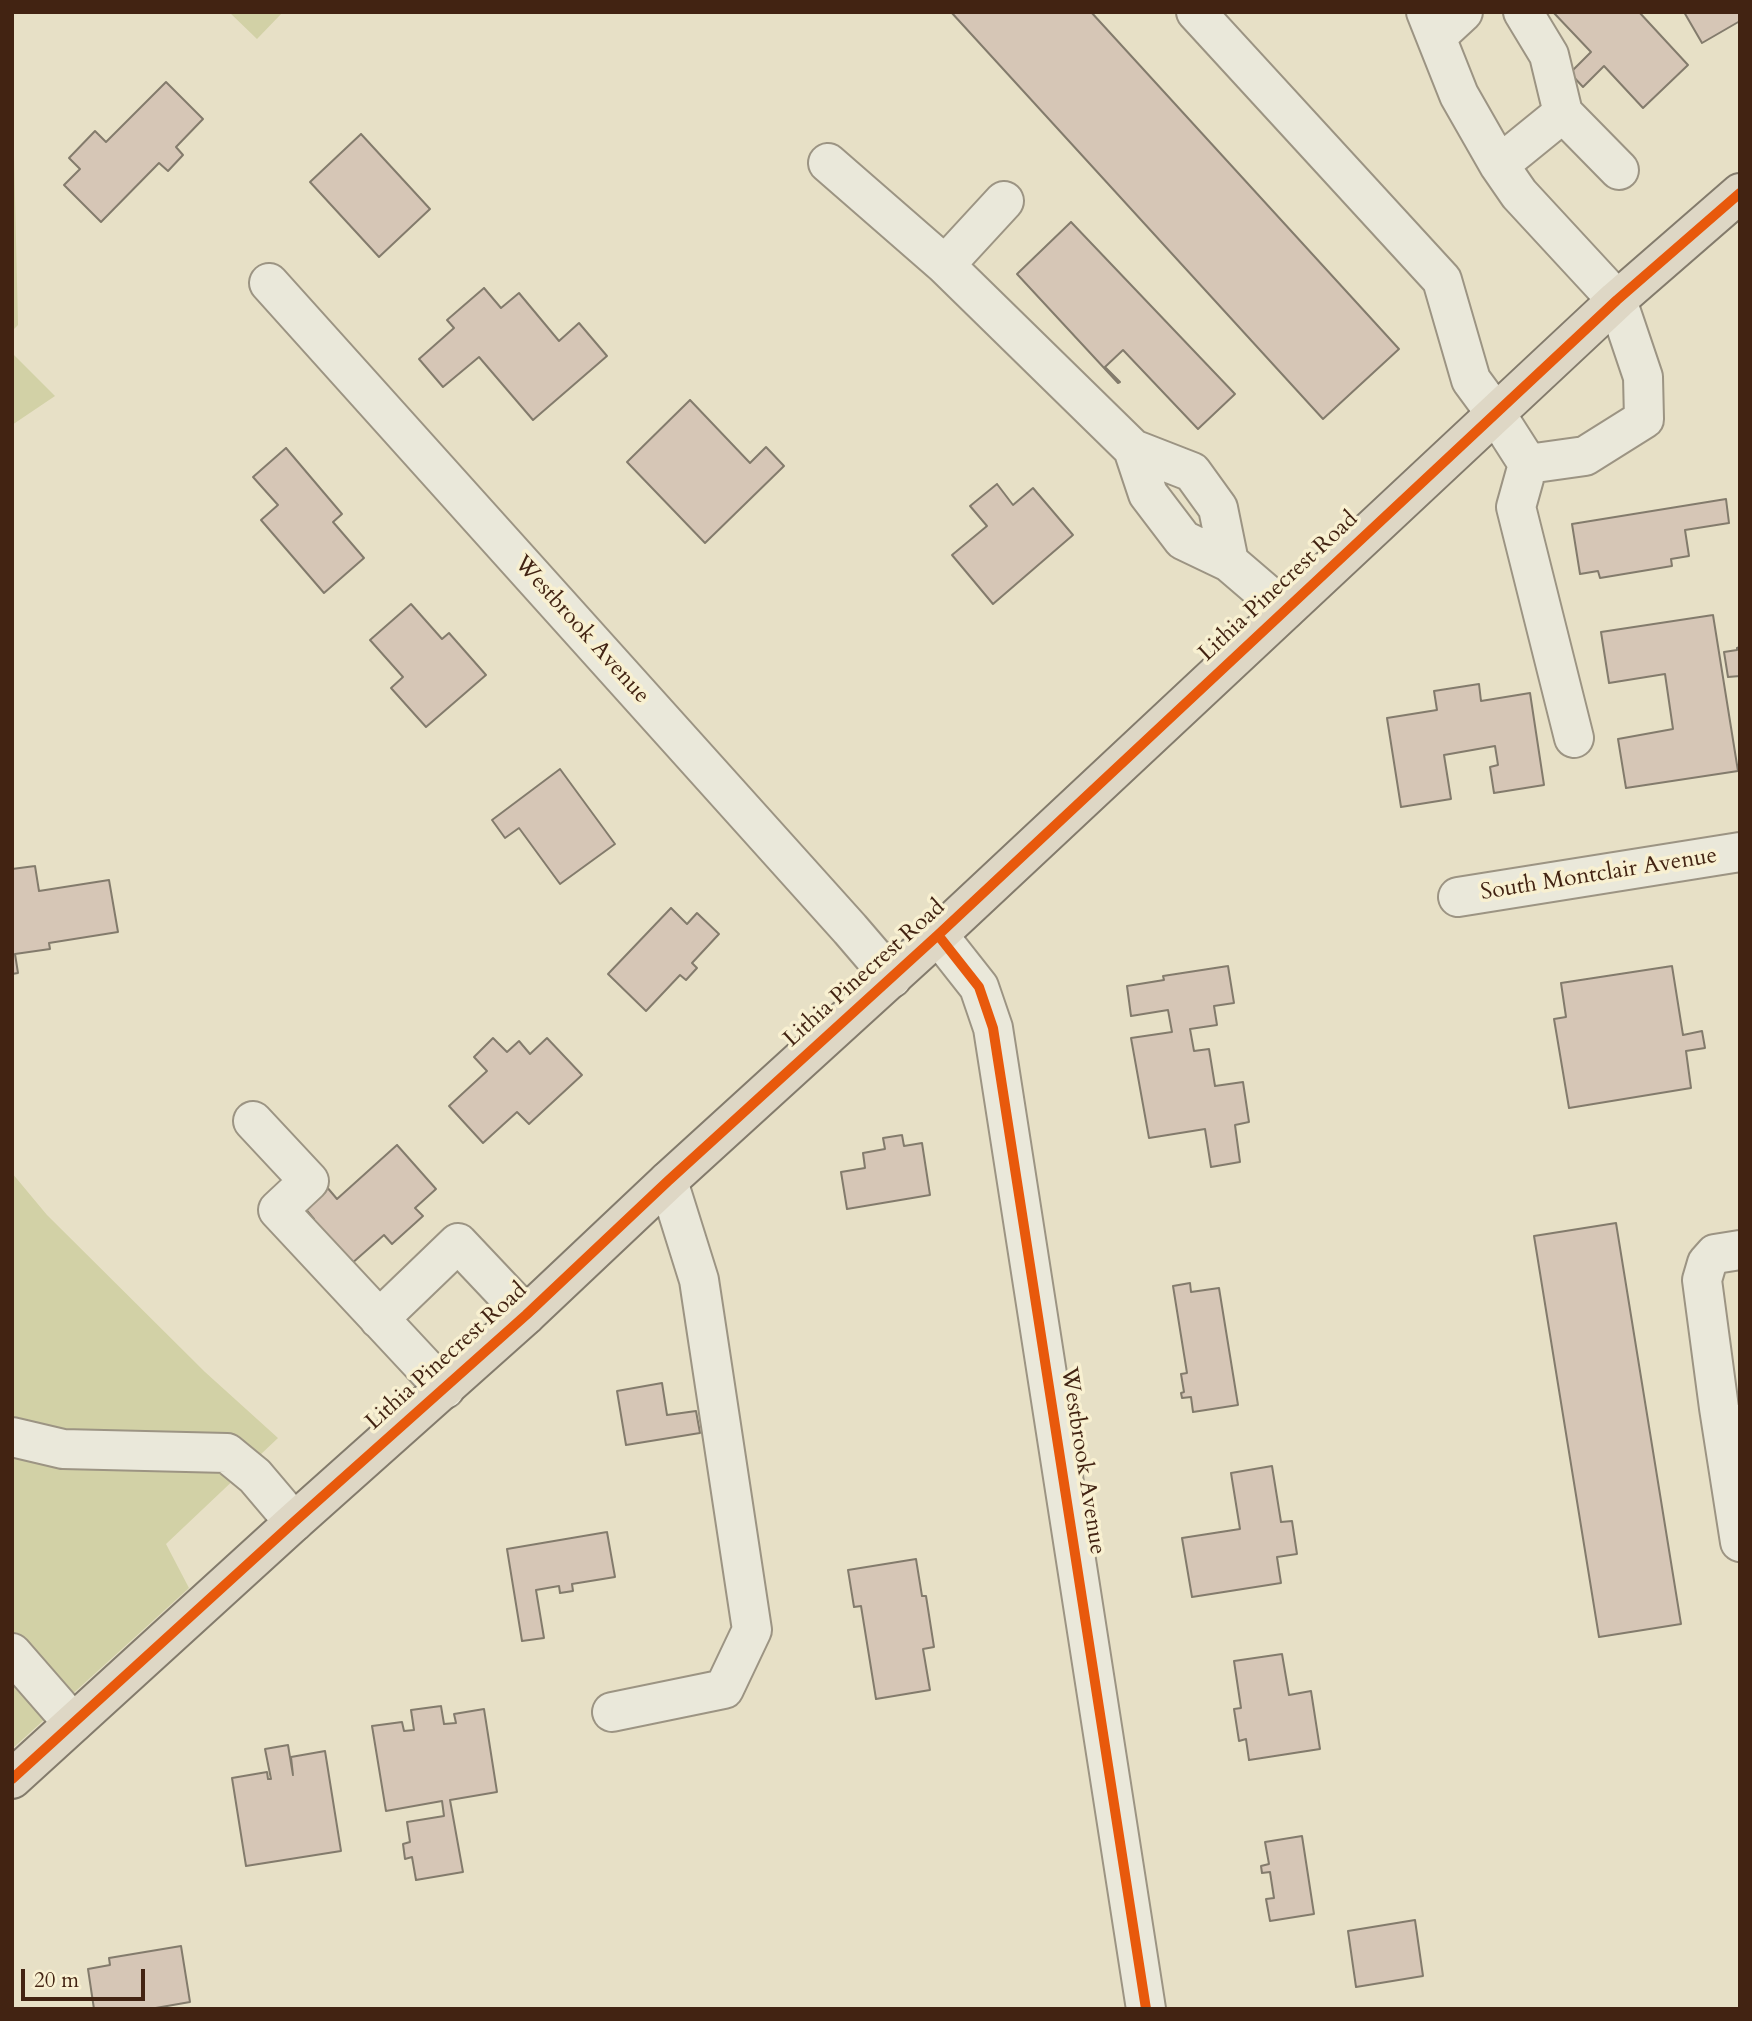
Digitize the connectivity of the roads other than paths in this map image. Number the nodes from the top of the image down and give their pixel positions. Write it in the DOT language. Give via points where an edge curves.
graph roads {
  1 [pos="1196,12"];
  2 [pos="1522,12"];
  3 [pos="1441,21"];
  4 [pos="1563,113"];
  5 [pos="828,163"];
  6 [pos="1499,165"];
  7 [pos="1619,170"];
  8 [pos="1740,193"];
  9 [pos="1004,201"];
  10 [pos="944,265"];
  11 [pos="269,283"];
  12 [pos="1617,300"];
  13 [pos="1496,414"];
  14 [pos="1528,464"];
  15 [pos="1285,610"];
  16 [pos="1574,738"];
  17 [pos="1740,852"];
  18 [pos="1458,897"];
  19 [pos="938,936"];
  20 [pos="892,978"];
  21 [pos="253,1121"];
  22 [pos="668,1181"];
  23 [pos="1740,1250"];
  24 [pos="526,1315"];
  25 [pos="379,1319"];
  26 [pos="445,1389"];
  27 [pos="12,1437"];
  28 [pos="294,1522"];
  29 [pos="1740,1542"];
  30 [pos="12,1653"];
  31 [pos="612,1712"];
  32 [pos="73,1724"];
  33 [pos="12,1779"];
  34 [pos="1146,2009"];
  1 -- 13 [label="street" via="1442,280 1471,380"];
  2 -- 4 [label="street" via="1549,55"];
  3 -- 6 [label="street" via="1459,95"];
  4 -- 6 [label="street"];
  4 -- 7 [label="street"];
  5 -- 10 [label="street"];
  6 -- 12 [label="street" via="1519,194"];
  8 -- 12 [label="main road, Lithia Pinecrest Road"];
  9 -- 10 [label="street"];
  10 -- 15 [label="street" via="1133,449 1148,494 1183,540 1229,562"];
  11 -- 20 [label="street, Westbrook Avenue"];
  12 -- 13 [label="main road, Lithia Pinecrest Road"];
  12 -- 14 [label="street" via="1643,377 1644,419 1585,456"];
  13 -- 14 [label="street"];
  13 -- 15 [label="main road, Lithia Pinecrest Road"];
  14 -- 16 [label="street" via="1516,507"];
  15 -- 19 [label="main road, Lithia Pinecrest Road"];
  17 -- 18 [label="street, South Montclair Avenue"];
  19 -- 20 [label="main road, Lithia Pinecrest Road"];
  19 -- 34 [label="street, Westbrook Avenue" via="978,987 993,1028"];
  20 -- 22 [label="main road, Lithia Pinecrest Road"];
  21 -- 25 [label="street" via="309,1181 278,1210"];
  22 -- 24 [label="main road, Lithia Pinecrest Road"];
  22 -- 31 [label="street" via="699,1280 752,1630 724,1689"];
  23 -- 29 [label="street" via="1715,1254 1702,1280"];
  24 -- 25 [label="street" via="458,1243"];
  24 -- 26 [label="main road, Lithia Pinecrest Road"];
  25 -- 26 [label="street"];
  26 -- 28 [label="main road, Lithia Pinecrest Road"];
  27 -- 28 [label="street" via="63,1449 226,1453 255,1476"];
  28 -- 32 [label="main road, Lithia Pinecrest Road"];
  30 -- 32 [label="street"];
  32 -- 33 [label="main road, Lithia Pinecrest Road"];
}
